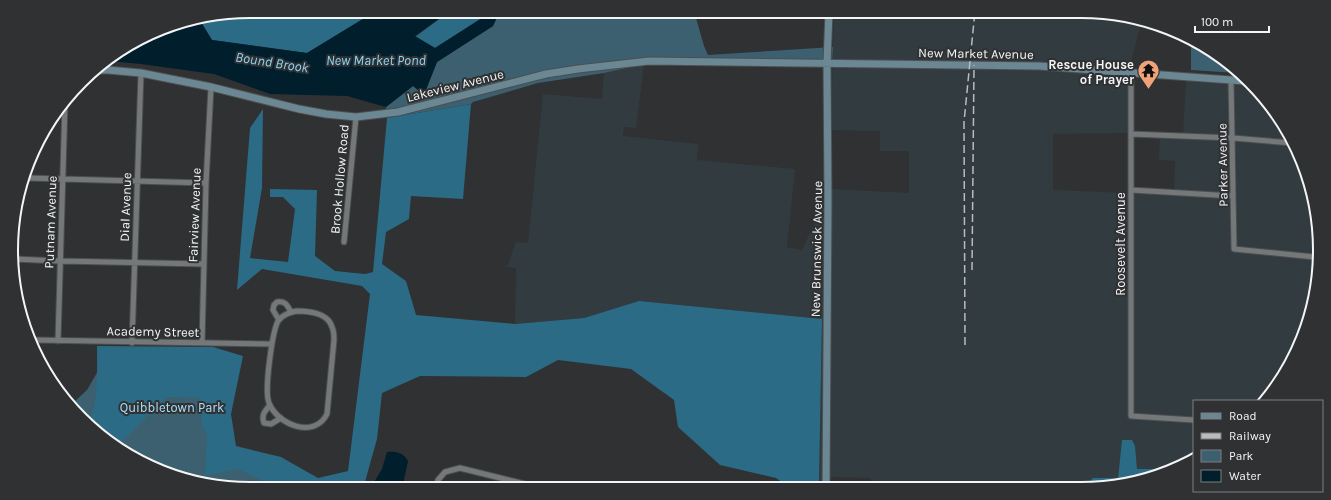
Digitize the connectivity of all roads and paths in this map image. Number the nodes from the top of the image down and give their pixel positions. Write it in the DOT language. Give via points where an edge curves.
graph roads {
  1 [pos="829,18"];
  2 [pos="827,63"];
  3 [pos="104,70"];
  4 [pos="1131,72"];
  5 [pos="141,73"];
  6 [pos="1230,80"];
  7 [pos="1239,81"];
  8 [pos="211,87"];
  9 [pos="66,109"];
  10 [pos="356,117"];
  11 [pos="1131,134"];
  12 [pos="1232,138"];
  13 [pos="1287,143"];
  14 [pos="29,178"];
  15 [pos="63,179"];
  16 [pos="138,181"];
  17 [pos="206,183"];
  18 [pos="1131,190"];
  19 [pos="1233,196"];
  20 [pos="344,242"];
  21 [pos="1313,257"];
  22 [pos="18,259"];
  23 [pos="60,261"];
  24 [pos="134,263"];
  25 [pos="203,264"];
  26 [pos="291,312"];
  27 [pos="279,320"];
  28 [pos="36,340"];
  29 [pos="58,341"];
  30 [pos="132,342"];
  31 [pos="202,343"];
  32 [pos="272,344"];
  33 [pos="270,406"];
  34 [pos="281,418"];
  35 [pos="1193,420"];
  36 [pos="438,482"];
  37 [pos="511,482"];
  38 [pos="826,482"];
  1 -- 2 [label="main road, New Brunswick Avenue"];
  2 -- 4 [label="main road, New Market Avenue" via="1039,66"];
  2 -- 10 [label="main road, Lakeview Avenue" via="649,61 613,64 546,74 398,112"];
  2 -- 38 [label="main road, New Brunswick Avenue"];
  3 -- 5 [label="main road, Lakeview Avenue"];
  4 -- 6 [label="main road, New Market Avenue"];
  4 -- 11 [label="street, Roosevelt Avenue"];
  5 -- 8 [label="main road, Lakeview Avenue"];
  5 -- 16 [label="street, Dial Avenue"];
  6 -- 7 [label="main road, New Market Avenue"];
  6 -- 12 [label="street, Parker Avenue"];
  8 -- 10 [label="main road, Lakeview Avenue" via="299,109"];
  8 -- 17 [label="street, Fairview Avenue"];
  9 -- 15 [label="street, Putnam Avenue"];
  10 -- 20 [label="street, Brook Hollow Road"];
  11 -- 12 [label="street"];
  11 -- 18 [label="street, Roosevelt Avenue"];
  12 -- 13 [label="street"];
  12 -- 19 [label="street, Parker Avenue"];
  14 -- 15 [label="street"];
  15 -- 16 [label="street"];
  15 -- 23 [label="street, Putnam Avenue"];
  16 -- 17 [label="street"];
  16 -- 24 [label="street, Dial Avenue"];
  17 -- 25 [label="street, Fairview Avenue"];
  18 -- 19 [label="street"];
  18 -- 35 [label="street, Roosevelt Avenue" via="1131,416"];
  19 -- 21 [label="street, Parker Avenue" via="1234,249"];
  22 -- 23 [label="street"];
  23 -- 24 [label="street"];
  23 -- 29 [label="street, Putnam Avenue"];
  24 -- 25 [label="street"];
  24 -- 30 [label="street, Dial Avenue"];
  25 -- 31 [label="street, Fairview Avenue"];
  26 -- 27 [label="street"];
  26 -- 27 [label="street" via="286,303 277,302 273,310"];
  26 -- 34 [label="street" via="305,311 325,318 332,327 334,340 324,418 316,426 307,428"];
  27 -- 32 [label="street"];
  28 -- 29 [label="street, Academy Street"];
  29 -- 30 [label="street, Academy Street"];
  30 -- 31 [label="street, Academy Street"];
  31 -- 32 [label="street, Academy Street"];
  32 -- 33 [label="street" via="268,393"];
  33 -- 34 [label="street"];
  33 -- 34 [label="street" via="264,412 264,423 271,424"];
  36 -- 37 [label="street" via="445,472 460,468"];
}
